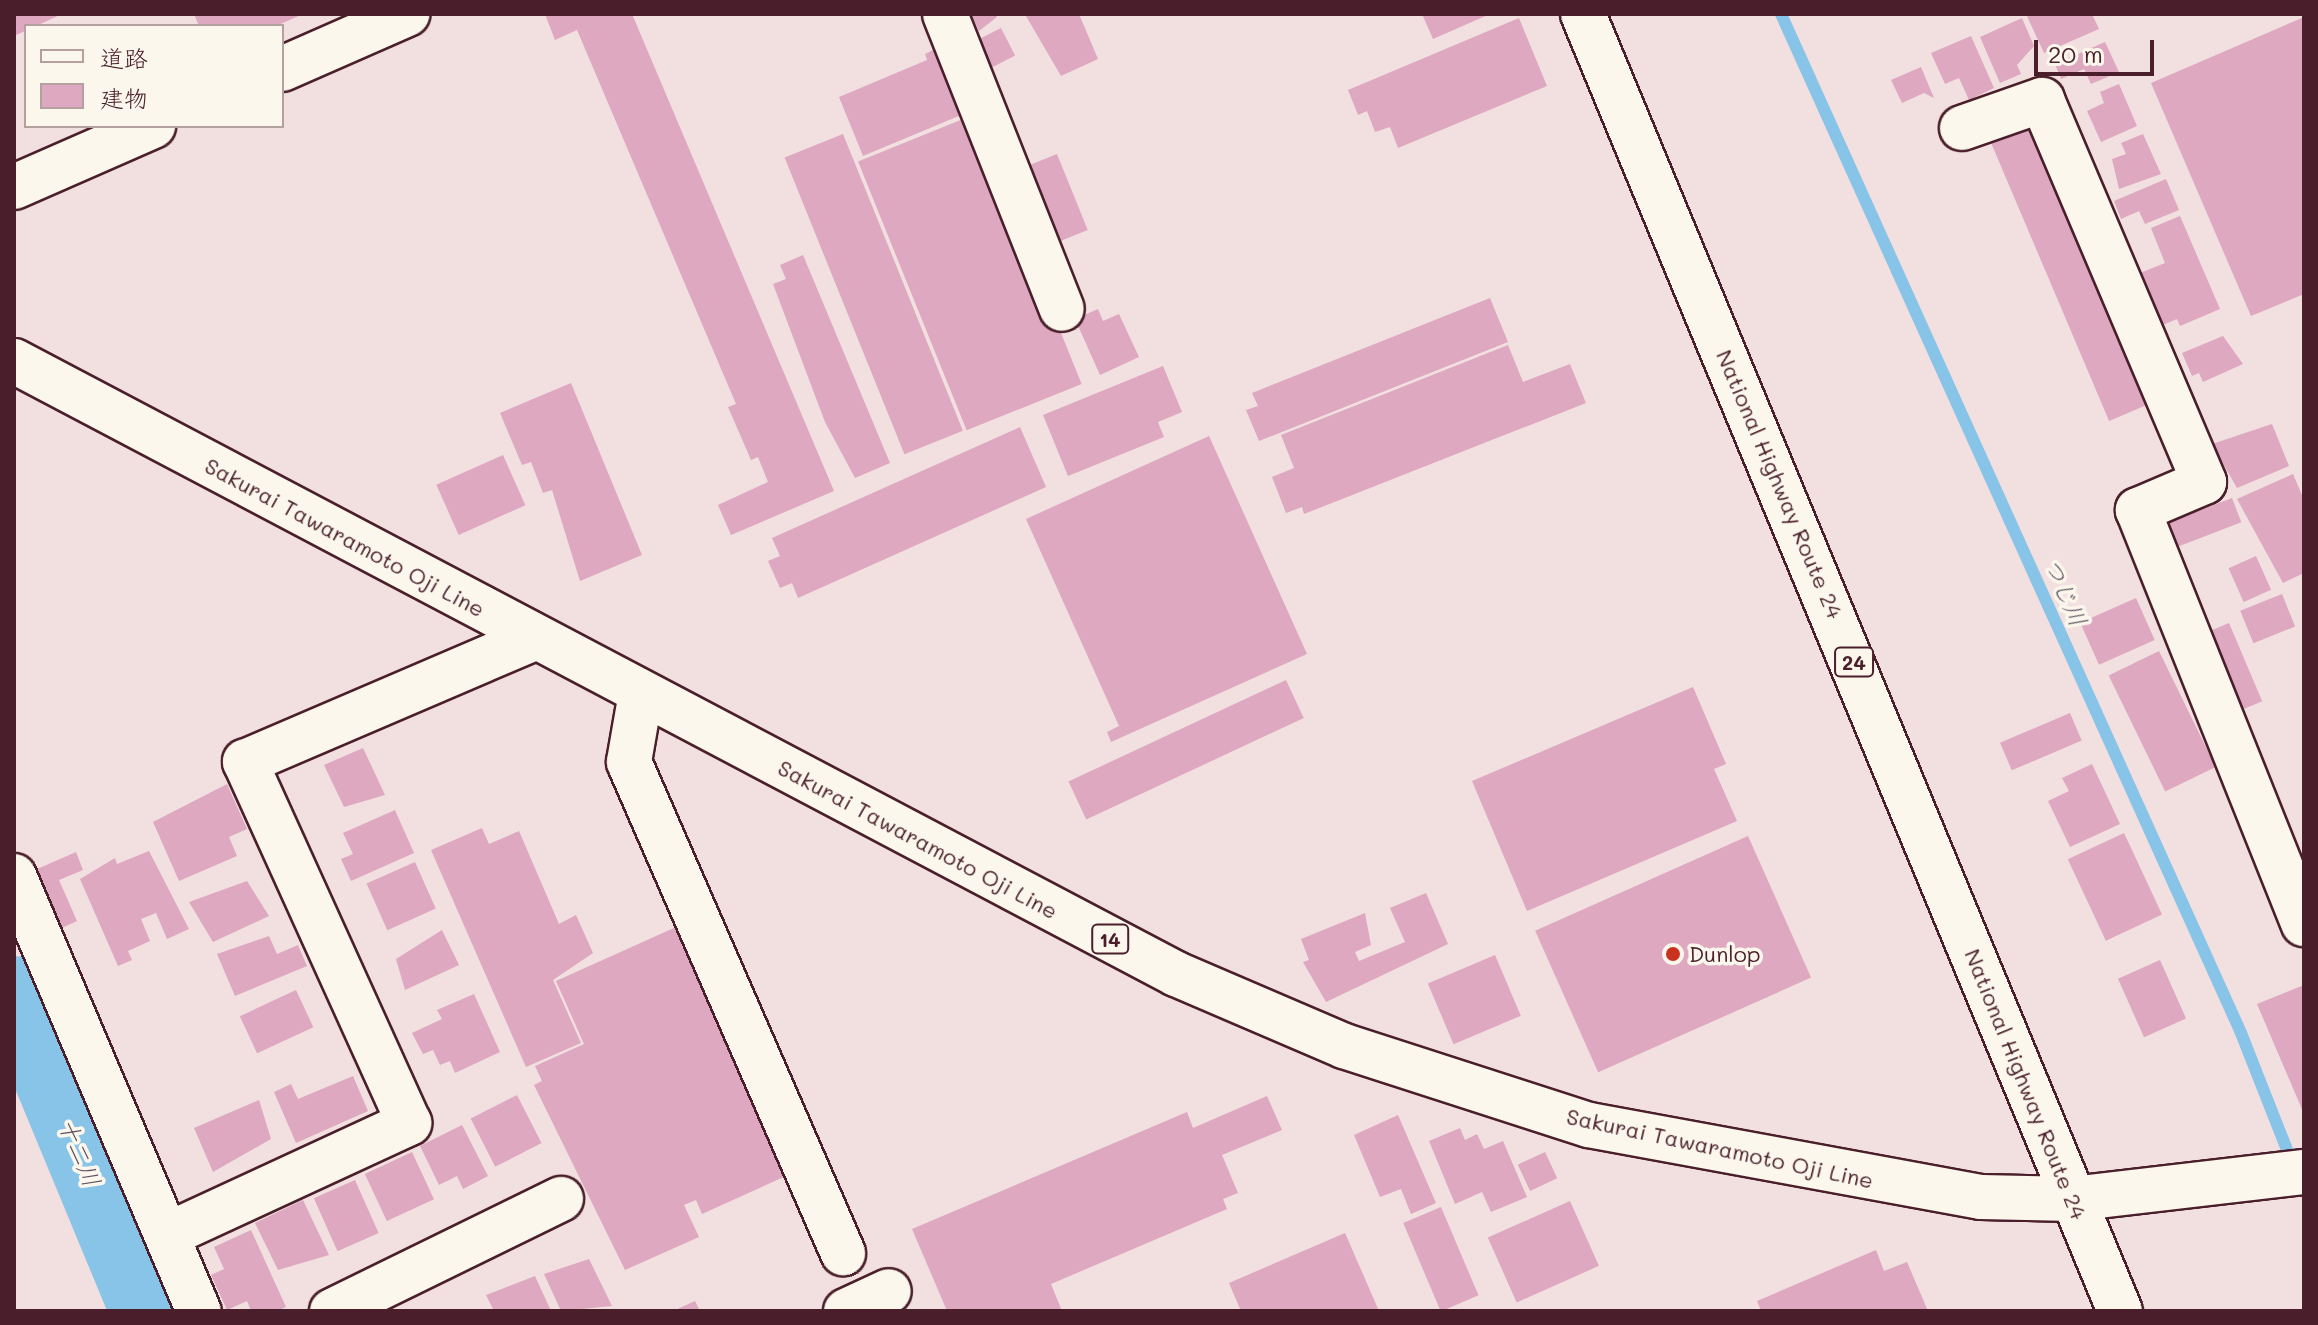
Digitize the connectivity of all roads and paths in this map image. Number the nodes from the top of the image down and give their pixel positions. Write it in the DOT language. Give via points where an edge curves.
graph roads {
  1 [pos="407,14"];
  2 [pos="945,14"];
  3 [pos="1583,14"];
  4 [pos="284,68"];
  5 [pos="148,128"];
  6 [pos="1962,128"];
  7 [pos="14,187"];
  8 [pos="1062,309"];
  9 [pos="14,361"];
  10 [pos="535,638"];
  11 [pos="641,693"];
  12 [pos="14,876"];
  13 [pos="2304,924"];
  14 [pos="2304,1172"];
  15 [pos="561,1199"];
  16 [pos="2073,1199"];
  17 [pos="167,1235"];
  18 [pos="843,1253"];
  19 [pos="889,1291"];
  20 [pos="199,1311"];
  21 [pos="332,1311"];
  22 [pos="846,1311"];
  23 [pos="2120,1311"];
  1 -- 4 [label="main road"];
  2 -- 8 [label="main road"];
  3 -- 16 [label="main road, National Highway Route 24 / 24"];
  5 -- 7 [label="main road"];
  6 -- 13 [label="main road" via="2042,100 2204,482 2138,510"];
  9 -- 10 [label="main road, Sakurai Tawaramoto Oji Line / 14"];
  10 -- 11 [label="main road, Sakurai Tawaramoto Oji Line / 14"];
  10 -- 17 [label="main road" via="245,762 409,1123"];
  11 -- 16 [label="main road, Sakurai Tawaramoto Oji Line / 14" via="1176,974 1344,1046 1589,1125 1981,1197"];
  11 -- 18 [label="main road" via="629,762"];
  12 -- 17 [label="main road"];
  14 -- 16 [label="main road, Sakurai Tawaramoto Oji Line / 14"];
  15 -- 21 [label="main road"];
  16 -- 23 [label="main road, National Highway Route 24 / 24"];
  17 -- 20 [label="main road"];
  19 -- 22 [label="main road"];
}
